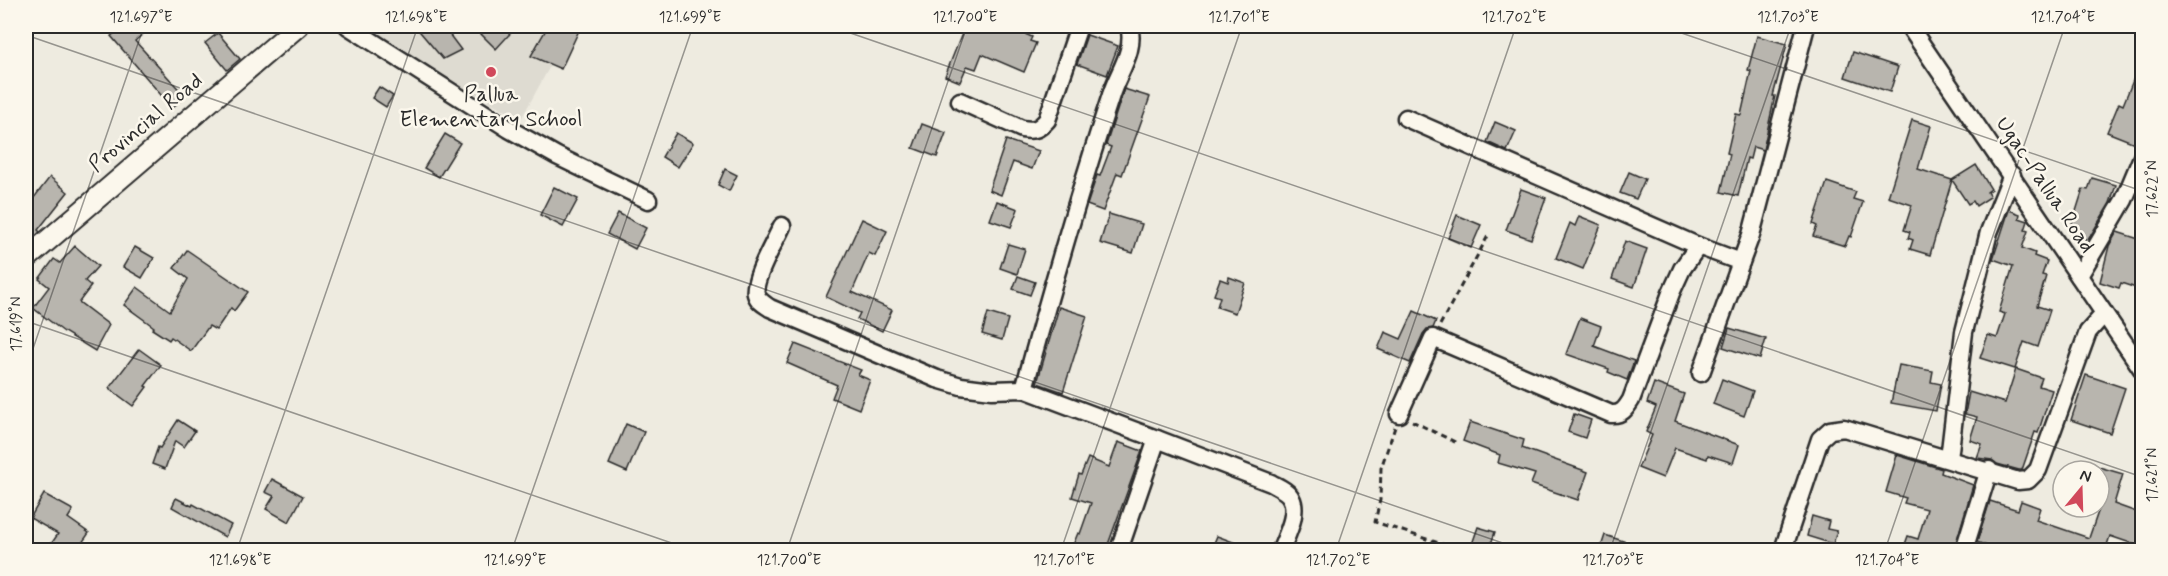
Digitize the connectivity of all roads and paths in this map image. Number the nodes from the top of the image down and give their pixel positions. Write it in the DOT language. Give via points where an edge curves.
graph roads {
  1 [pos="298,26"];
  2 [pos="348,26"];
  3 [pos="1079,26"];
  4 [pos="1129,26"];
  5 [pos="1806,26"];
  6 [pos="1909,26"];
  7 [pos="960,101"];
  8 [pos="1406,118"];
  9 [pos="2142,157"];
  10 [pos="2012,175"];
  11 [pos="648,200"];
  12 [pos="782,226"];
  13 [pos="1489,234"];
  14 [pos="1698,246"];
  15 [pos="26,259"];
  16 [pos="1741,262"];
  17 [pos="2079,276"];
  18 [pos="2104,314"];
  19 [pos="1433,338"];
  20 [pos="2142,369"];
  21 [pos="1701,373"];
  22 [pos="1024,389"];
  23 [pos="1399,414"];
  24 [pos="1158,440"];
  25 [pos="1457,443"];
  26 [pos="1949,459"];
  27 [pos="1989,470"];
  28 [pos="1454,548"];
  29 [pos="1119,550"];
  30 [pos="1281,550"];
  31 [pos="1784,550"];
  32 [pos="1964,550"];
  1 -- 15 [label="main road, Provincial Road"];
  2 -- 11 [label="street" via="509,129"];
  3 -- 7 [label="street" via="1047,120 1039,129 1022,129"];
  4 -- 22 [label="street" via="1129,52 1082,184"];
  5 -- 16 [label="street"];
  6 -- 10 [label="street, Ugac-Pallua Road"];
  8 -- 14 [label="street"];
  9 -- 17 [label="street" via="2124,200"];
  10 -- 17 [label="street, Ugac-Pallua Road"];
  10 -- 26 [label="street" via="1989,232 1964,332"];
  12 -- 22 [label="street" via="757,282 760,301 770,308 937,379 992,390"];
  13 -- 19 [label="path"];
  14 -- 16 [label="street"];
  14 -- 19 [label="street" via="1671,293 1631,400 1617,415"];
  16 -- 21 [label="street"];
  17 -- 18 [label="street, Ugac-Pallua Road"];
  18 -- 20 [label="street, Ugac-Pallua Road"];
  18 -- 27 [label="street" via="2084,340 2034,476 2018,481"];
  19 -- 23 [label="street"];
  22 -- 24 [label="street"];
  23 -- 25 [label="path"];
  23 -- 28 [label="path" via="1382,468 1375,522"];
  24 -- 29 [label="street"];
  24 -- 30 [label="street" via="1283,490 1291,498 1293,509"];
  26 -- 27 [label="street"];
  26 -- 31 [label="street" via="1844,428 1830,430 1820,439"];
  27 -- 32 [label="street"];
}
